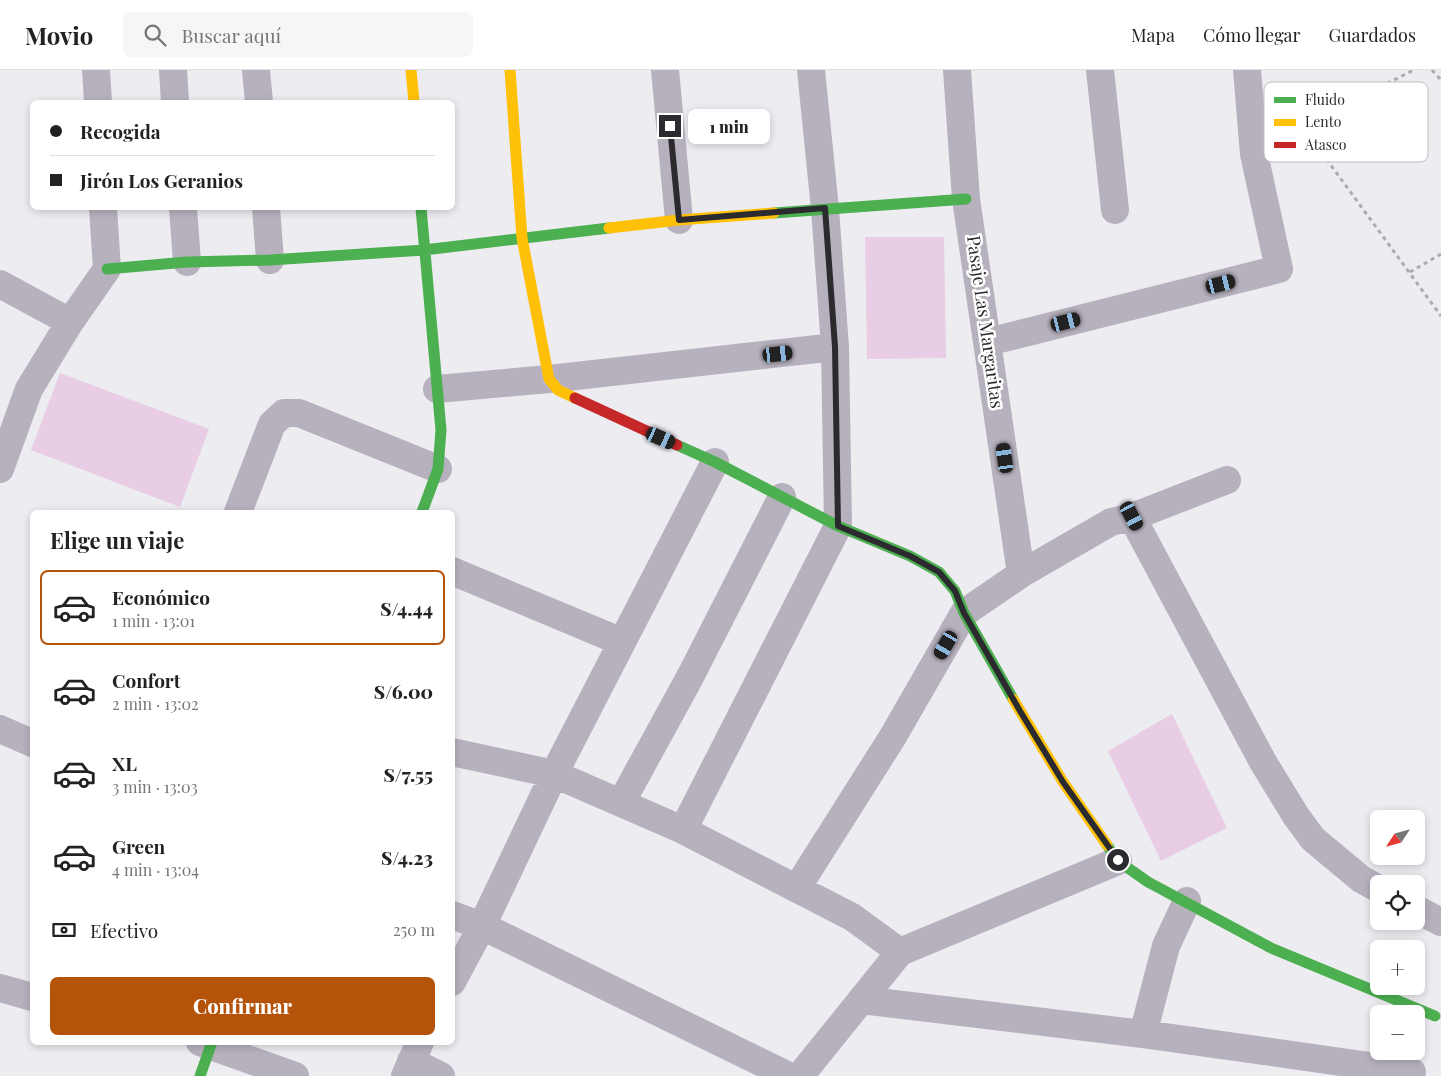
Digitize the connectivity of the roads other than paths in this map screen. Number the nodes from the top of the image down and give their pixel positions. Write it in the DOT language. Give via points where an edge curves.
graph roads {
  1 [pos="96,70"];
  2 [pos="173,70"];
  3 [pos="256,70"];
  4 [pos="411,70"];
  5 [pos="510,70"];
  6 [pos="664,70"];
  7 [pos="811,70"];
  8 [pos="957,70"];
  9 [pos="1100,70"];
  10 [pos="1248,82"];
  11 [pos="98,100"];
  12 [pos="175,100"];
  13 [pos="258,100"];
  14 [pos="414,100"];
  15 [pos="966,199"];
  16 [pos="825,208"];
  17 [pos="103,210"];
  18 [pos="183,210"];
  19 [pos="266,210"];
  20 [pos="421,210"];
  21 [pos="1115,210"];
  22 [pos="679,220"];
  23 [pos="522,238"];
  24 [pos="424,250"];
  25 [pos="270,260"];
  26 [pos="187,262"];
  27 [pos="106,269"];
  28 [pos="0,284"];
  29 [pos="70,322"];
  30 [pos="988,342"];
  31 [pos="835,347"];
  32 [pos="549,379"];
  33 [pos="437,389"];
  34 [pos="3,451"];
  35 [pos="715,462"];
  36 [pos="438,469"];
  37 [pos="1227,480"];
  38 [pos="782,497"];
  39 [pos="239,510"];
  40 [pos="423,510"];
  41 [pos="1132,516"];
  42 [pos="838,526"];
  43 [pos="455,572"];
  44 [pos="1021,574"];
  45 [pos="964,613"];
  46 [pos="622,642"];
  47 [pos="0,729"];
  48 [pos="30,742"];
  49 [pos="455,753"];
  50 [pos="554,774"];
  51 [pos="621,803"];
  52 [pos="683,830"];
  53 [pos="1118,860"];
  54 [pos="1370,884"];
  55 [pos="797,888"];
  56 [pos="1187,901"];
  57 [pos="1425,914"];
  58 [pos="455,916"];
  59 [pos="1441,922"];
  60 [pos="482,926"];
  61 [pos="900,952"];
  62 [pos="455,976"];
  63 [pos="1,993"];
  64 [pos="30,997"];
  65 [pos="861,1000"];
  66 [pos="1435,1016"];
  67 [pos="1143,1034"];
  68 [pos="207,1045"];
  69 [pos="212,1045"];
  70 [pos="412,1060"];
  71 [pos="1412,1072"];
  72 [pos="200,1076"];
  73 [pos="295,1076"];
  74 [pos="441,1076"];
  75 [pos="789,1076"];
  76 [pos="800,1076"];
  1 -- 11 [label="street"];
  2 -- 12 [label="street"];
  3 -- 13 [label="street"];
  4 -- 14 [label="street"];
  5 -- 23 [label="street"];
  6 -- 22 [label="street"];
  7 -- 16 [label="street"];
  8 -- 15 [label="street, Pasaje Las Margaritas"];
  9 -- 21 [label="street"];
  10 -- 30 [label="street" via="1254,154 1279,269"];
  15 -- 16 [label="street"];
  15 -- 30 [label="street, Pasaje Las Margaritas"];
  16 -- 22 [label="street"];
  16 -- 31 [label="street"];
  17 -- 27 [label="street"];
  18 -- 26 [label="street"];
  19 -- 25 [label="street"];
  20 -- 24 [label="street"];
  22 -- 23 [label="street"];
  23 -- 24 [label="street"];
  23 -- 32 [label="street"];
  24 -- 25 [label="street"];
  24 -- 33 [label="street"];
  25 -- 26 [label="street"];
  26 -- 27 [label="street"];
  27 -- 29 [label="street"];
  28 -- 29 [label="street"];
  29 -- 34 [label="street" via="29,389"];
  30 -- 44 [label="street, Pasaje Las Margaritas"];
  31 -- 32 [label="street"];
  31 -- 42 [label="street"];
  32 -- 33 [label="street"];
  32 -- 35 [label="street" via="558,390 572,398"];
  33 -- 36 [label="street" via="441,430"];
  35 -- 38 [label="street"];
  35 -- 46 [label="street"];
  36 -- 39 [label="street" via="299,413 284,413 272,424"];
  36 -- 40 [label="street"];
  37 -- 41 [label="street"];
  38 -- 42 [label="street"];
  38 -- 51 [label="street"];
  41 -- 44 [label="street" via="1111,522"];
  41 -- 54 [label="street" via="1263,762 1296,816 1313,839"];
  42 -- 45 [label="street" via="910,556 939,572 955,591"];
  42 -- 52 [label="street"];
  43 -- 46 [label="street"];
  44 -- 45 [label="street"];
  45 -- 53 [label="street" via="1063,782"];
  45 -- 55 [label="street" via="892,738"];
  46 -- 50 [label="street"];
  47 -- 48 [label="street"];
  49 -- 50 [label="street"];
  50 -- 51 [label="street"];
  50 -- 60 [label="street"];
  51 -- 52 [label="street"];
  52 -- 55 [label="street"];
  53 -- 56 [label="street" via="1148,882"];
  53 -- 61 [label="street"];
  55 -- 61 [label="street" via="852,917"];
  56 -- 66 [label="street" via="1271,948"];
  56 -- 67 [label="street" via="1166,946"];
  57 -- 59 [label="street"];
  58 -- 60 [label="street"];
  60 -- 62 [label="street"];
  60 -- 75 [label="street"];
  61 -- 65 [label="street"];
  63 -- 64 [label="street"];
  65 -- 67 [label="street"];
  65 -- 76 [label="street"];
  67 -- 71 [label="street"];
  68 -- 72 [label="street"];
  69 -- 73 [label="street"];
  70 -- 74 [label="street"];
}
